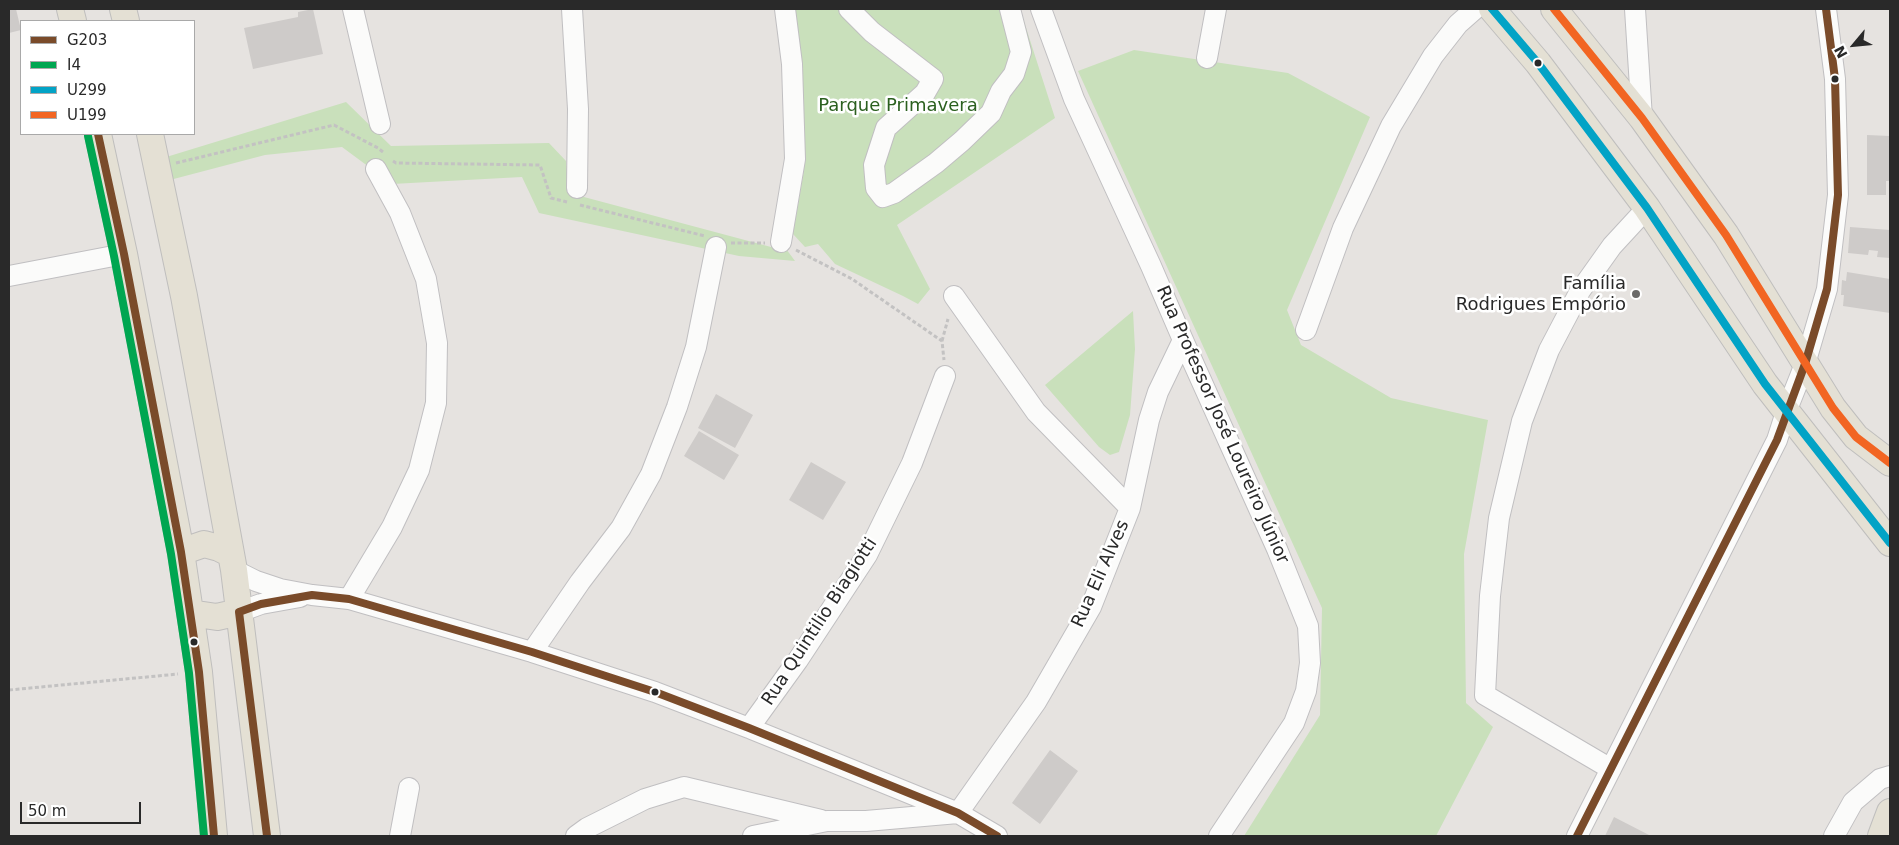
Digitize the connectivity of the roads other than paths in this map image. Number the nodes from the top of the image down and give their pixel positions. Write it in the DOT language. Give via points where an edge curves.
graph roads {
  1 [pos="353,9"];
  2 [pos="572,9"];
  3 [pos="785,9"];
  4 [pos="849,9"];
  5 [pos="1010,9"];
  6 [pos="1041,9"];
  7 [pos="1216,9"];
  8 [pos="1476,9"];
  9 [pos="1492,9"];
  10 [pos="1554,9"];
  11 [pos="1635,9"];
  12 [pos="1826,9"];
  13 [pos="1207,58"];
  14 [pos="1642,118"];
  15 [pos="380,124"];
  16 [pos="98,135"];
  17 [pos="150,135"];
  18 [pos="383,160"];
  19 [pos="577,188"];
  20 [pos="1647,208"];
  21 [pos="781,242"];
  22 [pos="716,247"];
  23 [pos="124,254"];
  24 [pos="9,276"];
  25 [pos="954,296"];
  26 [pos="1306,330"];
  27 [pos="1183,340"];
  28 [pos="1805,364"];
  29 [pos="945,376"];
  30 [pos="1786,412"];
  31 [pos="1890,463"];
  32 [pos="1130,508"];
  33 [pos="1890,543"];
  34 [pos="181,552"];
  35 [pos="232,562"];
  36 [pos="312,595"];
  37 [pos="349,599"];
  38 [pos="240,612"];
  39 [pos="190,613"];
  40 [pos="532,652"];
  41 [pos="749,728"];
  42 [pos="1612,769"];
  43 [pos="1890,776"];
  44 [pos="409,788"];
  45 [pos="1890,812"];
  46 [pos="958,813"];
  47 [pos="827,822"];
  48 [pos="214,836"];
  49 [pos="267,836"];
  50 [pos="400,836"];
  51 [pos="576,836"];
  52 [pos="753,836"];
  53 [pos="997,836"];
  54 [pos="1219,836"];
  55 [pos="1577,836"];
  56 [pos="1834,836"];
  57 [pos="1880,836"];
  1 -- 15 [label="street"];
  2 -- 19 [label="street" via="578,109"];
  3 -- 21 [label="street" via="792,64 795,159"];
  4 -- 5 [label="street" via="872,32 933,79 925,93 886,128 874,165 876,188 883,198 936,163 991,113 1014,74 1021,52"];
  6 -- 27 [label="street, Rua Professor José Loureiro Júnior" via="1074,99"];
  7 -- 13 [label="street"];
  8 -- 26 [label="street" via="1458,24 1433,56 1391,126 1343,228"];
  9 -- 20 [label="main road" via="1538,63"];
  10 -- 14 [label="main road"];
  11 -- 14 [label="street"];
  12 -- 28 [label="street" via="1835,79 1838,195 1827,289"];
  14 -- 28 [label="main road" via="1726,235"];
  16 -- 23 [label="main road"];
  17 -- 35 [label="main road" via="184,296"];
  18 -- 37 [label="street" via="426,280 437,343 436,403 419,470 392,526"];
  20 -- 30 [label="main road"];
  20 -- 42 [label="street" via="1612,246 1580,290 1549,350 1522,421 1499,518 1490,596 1486,695"];
  22 -- 40 [label="street" via="696,347 651,474 621,528"];
  23 -- 24 [label="street"];
  23 -- 34 [label="main road"];
  25 -- 32 [label="street" via="1036,412"];
  27 -- 32 [label="street, Rua Eli Alves" via="1158,392 1149,420"];
  27 -- 54 [label="street, Rua Professor José Loureiro Júnior" via="1278,549 1308,626 1310,663 1306,691 1294,723"];
  28 -- 30 [label="street"];
  28 -- 31 [label="main road" via="1856,437"];
  29 -- 41 [label="street, Rua Quintilio Biagiotti" via="912,463 867,555"];
  30 -- 33 [label="main road"];
  30 -- 42 [label="street" via="1777,440"];
  32 -- 46 [label="street, Rua Eli Alves" via="1091,607 1036,702"];
  34 -- 35 [label="main road" via="204,544 219,548"];
  34 -- 39 [label="main road"];
  35 -- 36 [label="street" via="256,581"];
  35 -- 38 [label="main road"];
  36 -- 37 [label="street"];
  36 -- 38 [label="street" via="261,604"];
  37 -- 40 [label="street"];
  38 -- 39 [label="main road" via="217,616"];
  38 -- 49 [label="main road"];
  39 -- 48 [label="main road" via="199,672"];
  40 -- 41 [label="street" via="655,692"];
  41 -- 46 [label="street"];
  42 -- 55 [label="street"];
  43 -- 56 [label="street" via="1880,779 1853,802"];
  44 -- 50 [label="street"];
  45 -- 57 [label="main road"];
  46 -- 47 [label="street"];
  46 -- 53 [label="street"];
  47 -- 51 [label="street" via="684,787 645,800"];
  47 -- 52 [label="street"];
}
